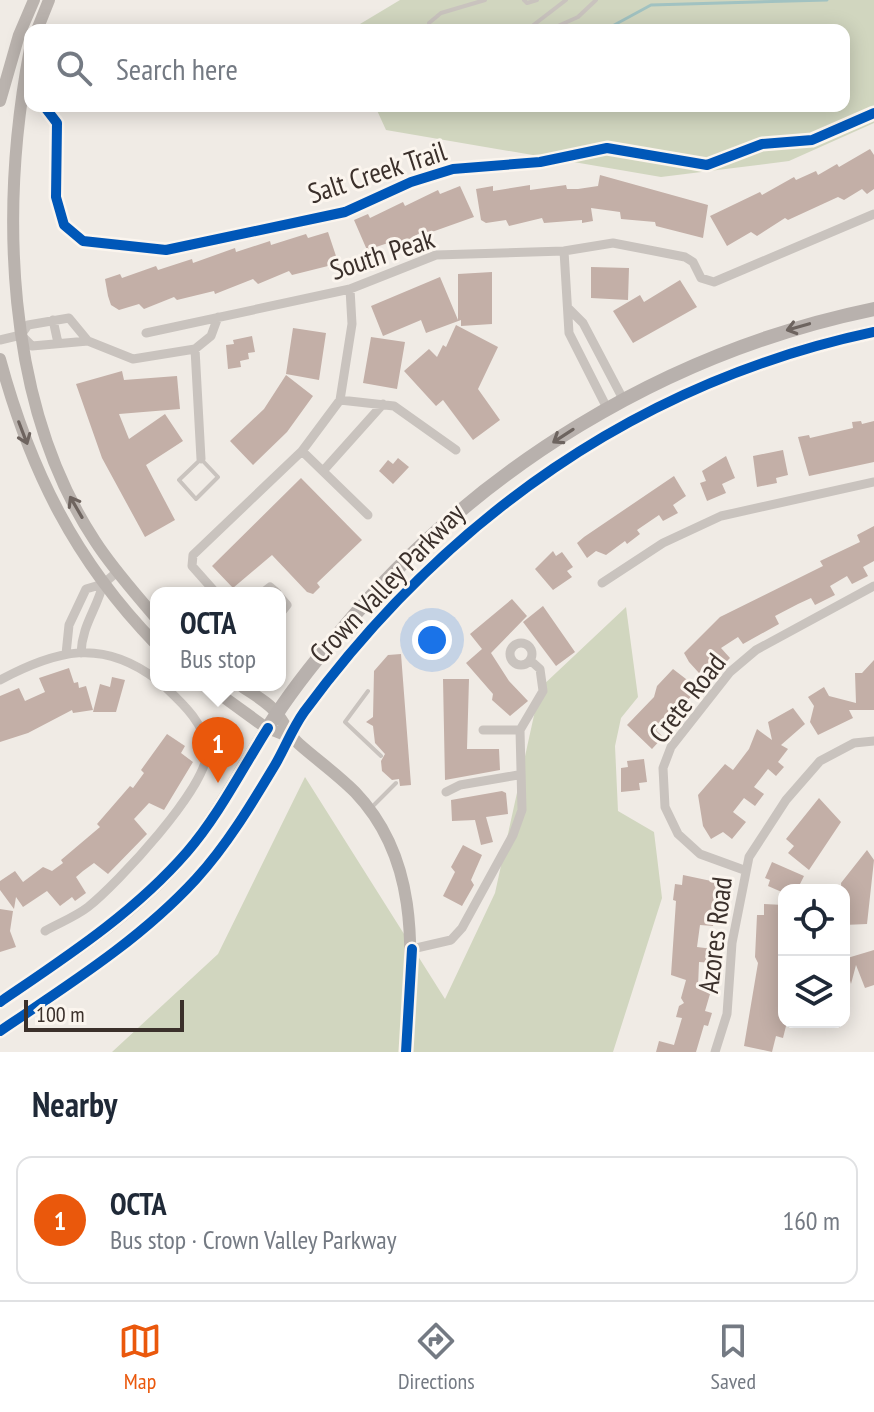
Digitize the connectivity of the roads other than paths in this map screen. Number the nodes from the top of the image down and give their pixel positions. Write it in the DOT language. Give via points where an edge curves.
graph roads {
  1 [pos="34,0"];
  2 [pos="49,0"];
  3 [pos="485,0"];
  4 [pos="524,0"];
  5 [pos="537,0"];
  6 [pos="566,0"];
  7 [pos="596,0"];
  8 [pos="39,24"];
  9 [pos="429,24"];
  10 [pos="535,24"];
  11 [pos="562,24"];
  12 [pos="24,71"];
  13 [pos="0,101"];
  14 [pos="874,214"];
  15 [pos="564,251"];
  16 [pos="350,289"];
  17 [pos="569,309"];
  18 [pos="874,309"];
  19 [pos="218,317"];
  20 [pos="53,320"];
  21 [pos="874,332"];
  22 [pos="146,333"];
  23 [pos="17,336"];
  24 [pos="0,340"];
  25 [pos="88,341"];
  26 [pos="593,342"];
  27 [pos="58,343"];
  28 [pos="195,349"];
  29 [pos="577,350"];
  30 [pos="0,359"];
  31 [pos="623,399"];
  32 [pos="340,400"];
  33 [pos="383,404"];
  34 [pos="607,408"];
  35 [pos="456,450"];
  36 [pos="302,451"];
  37 [pos="201,459"];
  38 [pos="323,471"];
  39 [pos="874,482"];
  40 [pos="368,515"];
  41 [pos="117,572"];
  42 [pos="602,583"];
  43 [pos="103,584"];
  44 [pos="874,586"];
  45 [pos="211,587"];
  46 [pos="150,611"];
  47 [pos="69,625"];
  48 [pos="85,628"];
  49 [pos="150,637"];
  50 [pos="81,653"];
  51 [pos="66,654"];
  52 [pos="531,661"];
  53 [pos="150,676"];
  54 [pos="0,680"];
  55 [pos="169,691"];
  56 [pos="216,691"];
  57 [pos="248,691"];
  58 [pos="368,691"];
  59 [pos="277,713"];
  60 [pos="268,728"];
  61 [pos="483,730"];
  62 [pos="520,730"];
  63 [pos="290,737"];
  64 [pos="874,741"];
  65 [pos="381,756"];
  66 [pos="518,775"];
  67 [pos="396,783"];
  68 [pos="446,792"];
  69 [pos="369,809"];
  70 [pos="744,870"];
  71 [pos="45,931"];
  72 [pos="412,949"];
  73 [pos="0,1002"];
  74 [pos="0,1031"];
  75 [pos="406,1052"];
  76 [pos="715,1052"];
  1 -- 13 [label="main road"];
  2 -- 8 [label="main road"];
  3 -- 9 [label="lane" via="441,13"];
  4 -- 5 [label="lane"];
  6 -- 10 [label="lane"];
  7 -- 11 [label="lane"];
  12 -- 23 [label="main road" via="10,123 3,222"];
  14 -- 15 [label="street, South Peak" via="714,282 701,278 685,257 613,243"];
  15 -- 16 [label="street, South Peak" via="436,255"];
  15 -- 17 [label="street"];
  16 -- 19 [label="street, South Peak"];
  16 -- 32 [label="street" via="352,324"];
  17 -- 26 [label="street"];
  17 -- 29 [label="street" via="569,333"];
  18 -- 31 [label="main road, Crown Valley Parkway, one-way" via="762,339"];
  19 -- 22 [label="street, South Peak"];
  19 -- 28 [label="street" via="211,336"];
  20 -- 23 [label="street" via="28,325"];
  20 -- 25 [label="street" via="69,318"];
  20 -- 27 [label="street"];
  21 -- 63 [label="main road, Crown Valley Parkway" via="799,349 729,373 626,422 538,478 481,521 410,589 333,674"];
  23 -- 24 [label="street"];
  23 -- 27 [label="street" via="32,346"];
  41 -- 23 [label="main road, one-way" via="66,490 42,438"];
  25 -- 27 [label="street"];
  25 -- 28 [label="street" via="133,359"];
  26 -- 29 [label="street"];
  26 -- 31 [label="street"];
  28 -- 37 [label="street"];
  29 -- 34 [label="street"];
  30 -- 43 [label="main road, one-way" via="48,496"];
  31 -- 34 [label="main road, Crown Valley Parkway"];
  32 -- 33 [label="street"];
  32 -- 36 [label="street"];
  33 -- 35 [label="street" via="394,406"];
  33 -- 38 [label="street"];
  34 -- 59 [label="main road, Crown Valley Parkway, one-way" via="451,518 353,617"];
  36 -- 38 [label="street"];
  36 -- 45 [label="street" via="193,555 192,566"];
  37 -- 37 [label="lane" via="179,480 196,499 218,477"];
  38 -- 40 [label="street"];
  39 -- 42 [label="street" via="721,516 663,543"];
  41 -- 43 [label="street"];
  41 -- 46 [label="main road"];
  43 -- 47 [label="street" via="86,589"];
  43 -- 48 [label="street"];
  43 -- 49 [label="main road"];
  44 -- 70 [label="street, Crete Road" via="756,650 730,672 671,747 663,768 665,807 678,834 700,854"];
  47 -- 48 [label="street"];
  47 -- 51 [label="street"];
  48 -- 50 [label="street"];
  50 -- 51 [label="street"];
  50 -- 53 [label="street" via="118,657"];
  51 -- 54 [label="street"];
  52 -- 62 [label="street" via="540,669 543,691"];
  55 -- 71 [label="street" via="197,722 207,750 202,771 167,823 109,889 86,909"];
  56 -- 60 [label="main road"];
  57 -- 59 [label="main road"];
  58 -- 65 [label="lane" via="346,726"];
  59 -- 60 [label="main road, Crown Valley Parkway"];
  59 -- 63 [label="main road"];
  60 -- 63 [label="main road"];
  60 -- 73 [label="main road, Crown Valley Parkway" via="202,832 172,868 111,924"];
  61 -- 62 [label="street"];
  62 -- 66 [label="street"];
  63 -- 69 [label="main road"];
  63 -- 74 [label="main road, Crown Valley Parkway" via="229,837 165,911"];
  64 -- 70 [label="street, Azores Road" via="854,743 820,761 786,800"];
  66 -- 68 [label="street"];
  66 -- 72 [label="street" via="522,810 513,835 462,928 451,940"];
  67 -- 69 [label="lane"];
  69 -- 72 [label="main road" via="399,863 410,905"];
  70 -- 76 [label="street, Azores Road" via="727,1014"];
  72 -- 75 [label="main road"];
}
